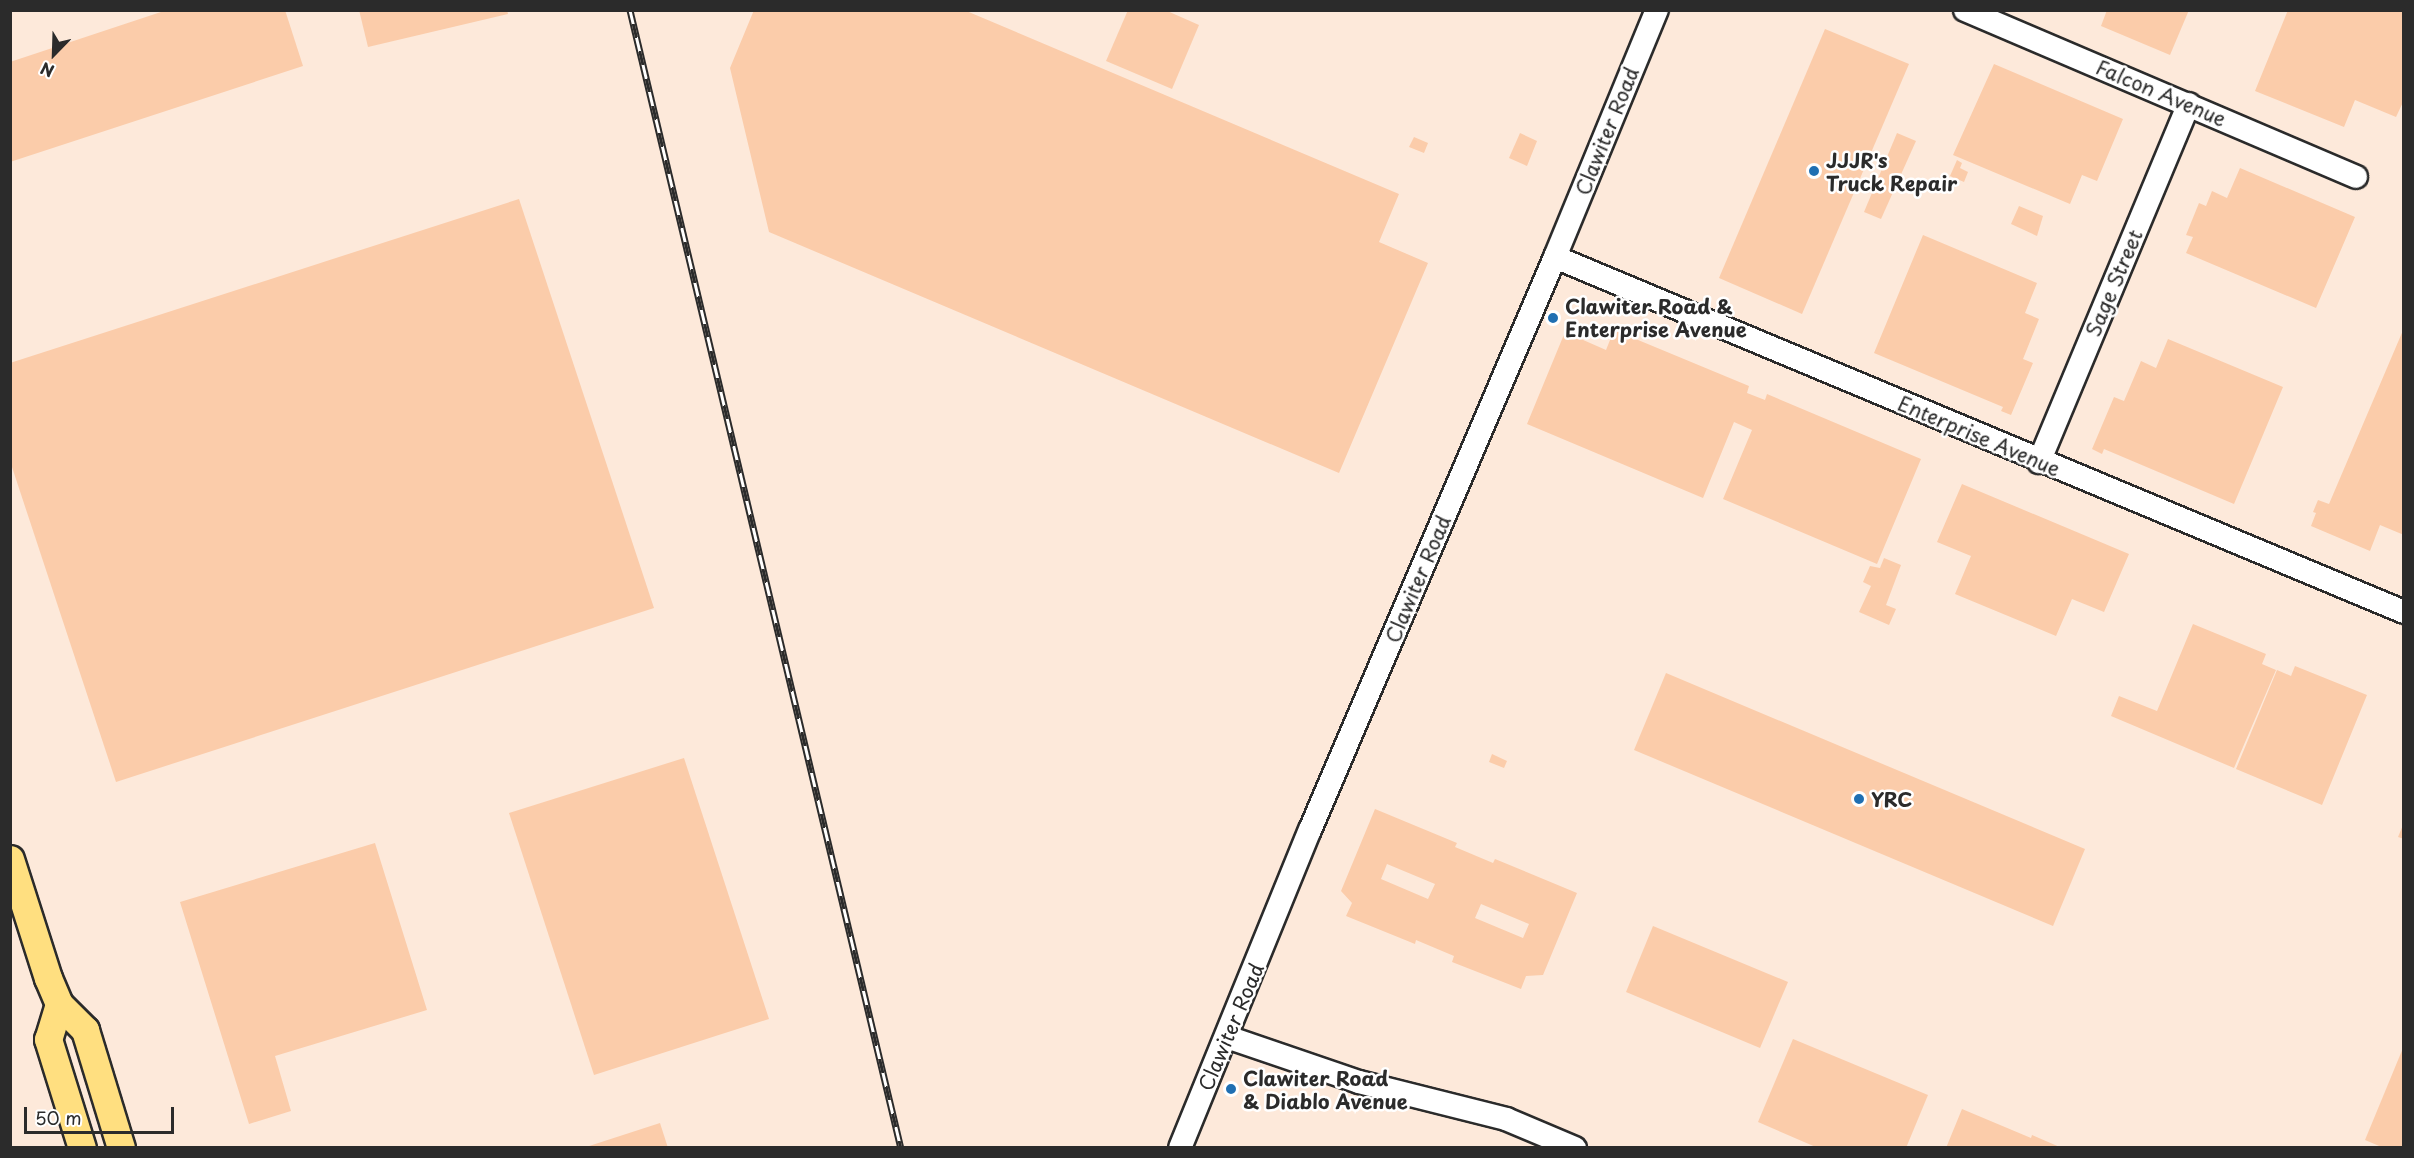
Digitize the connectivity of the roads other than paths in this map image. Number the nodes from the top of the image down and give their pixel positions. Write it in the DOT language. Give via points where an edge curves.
graph roads {
  1 [pos="1657,10"];
  2 [pos="1965,10"];
  3 [pos="2189,105"];
  4 [pos="2356,177"];
  5 [pos="1555,257"];
  6 [pos="2039,462"];
  7 [pos="2403,612"];
  8 [pos="10,859"];
  9 [pos="59,1004"];
  10 [pos="1227,1037"];
  11 [pos="83,1142"];
  12 [pos="121,1148"];
  13 [pos="1180,1148"];
  14 [pos="1575,1148"];
  1 -- 5 [label="street, Clawiter Road"];
  2 -- 3 [label="street, Falcon Avenue"];
  3 -- 4 [label="street, Falcon Avenue"];
  3 -- 6 [label="street, Sage Street"];
  5 -- 6 [label="street, Enterprise Avenue"];
  5 -- 10 [label="street, Clawiter Road"];
  6 -- 7 [label="street, Enterprise Avenue"];
  8 -- 9 [label="main road"];
  9 -- 11 [label="main road" via="48,1039"];
  9 -- 12 [label="main road" via="85,1030"];
  10 -- 13 [label="street, Clawiter Road"];
  10 -- 14 [label="street" via="1359,1082 1506,1119"];
}
